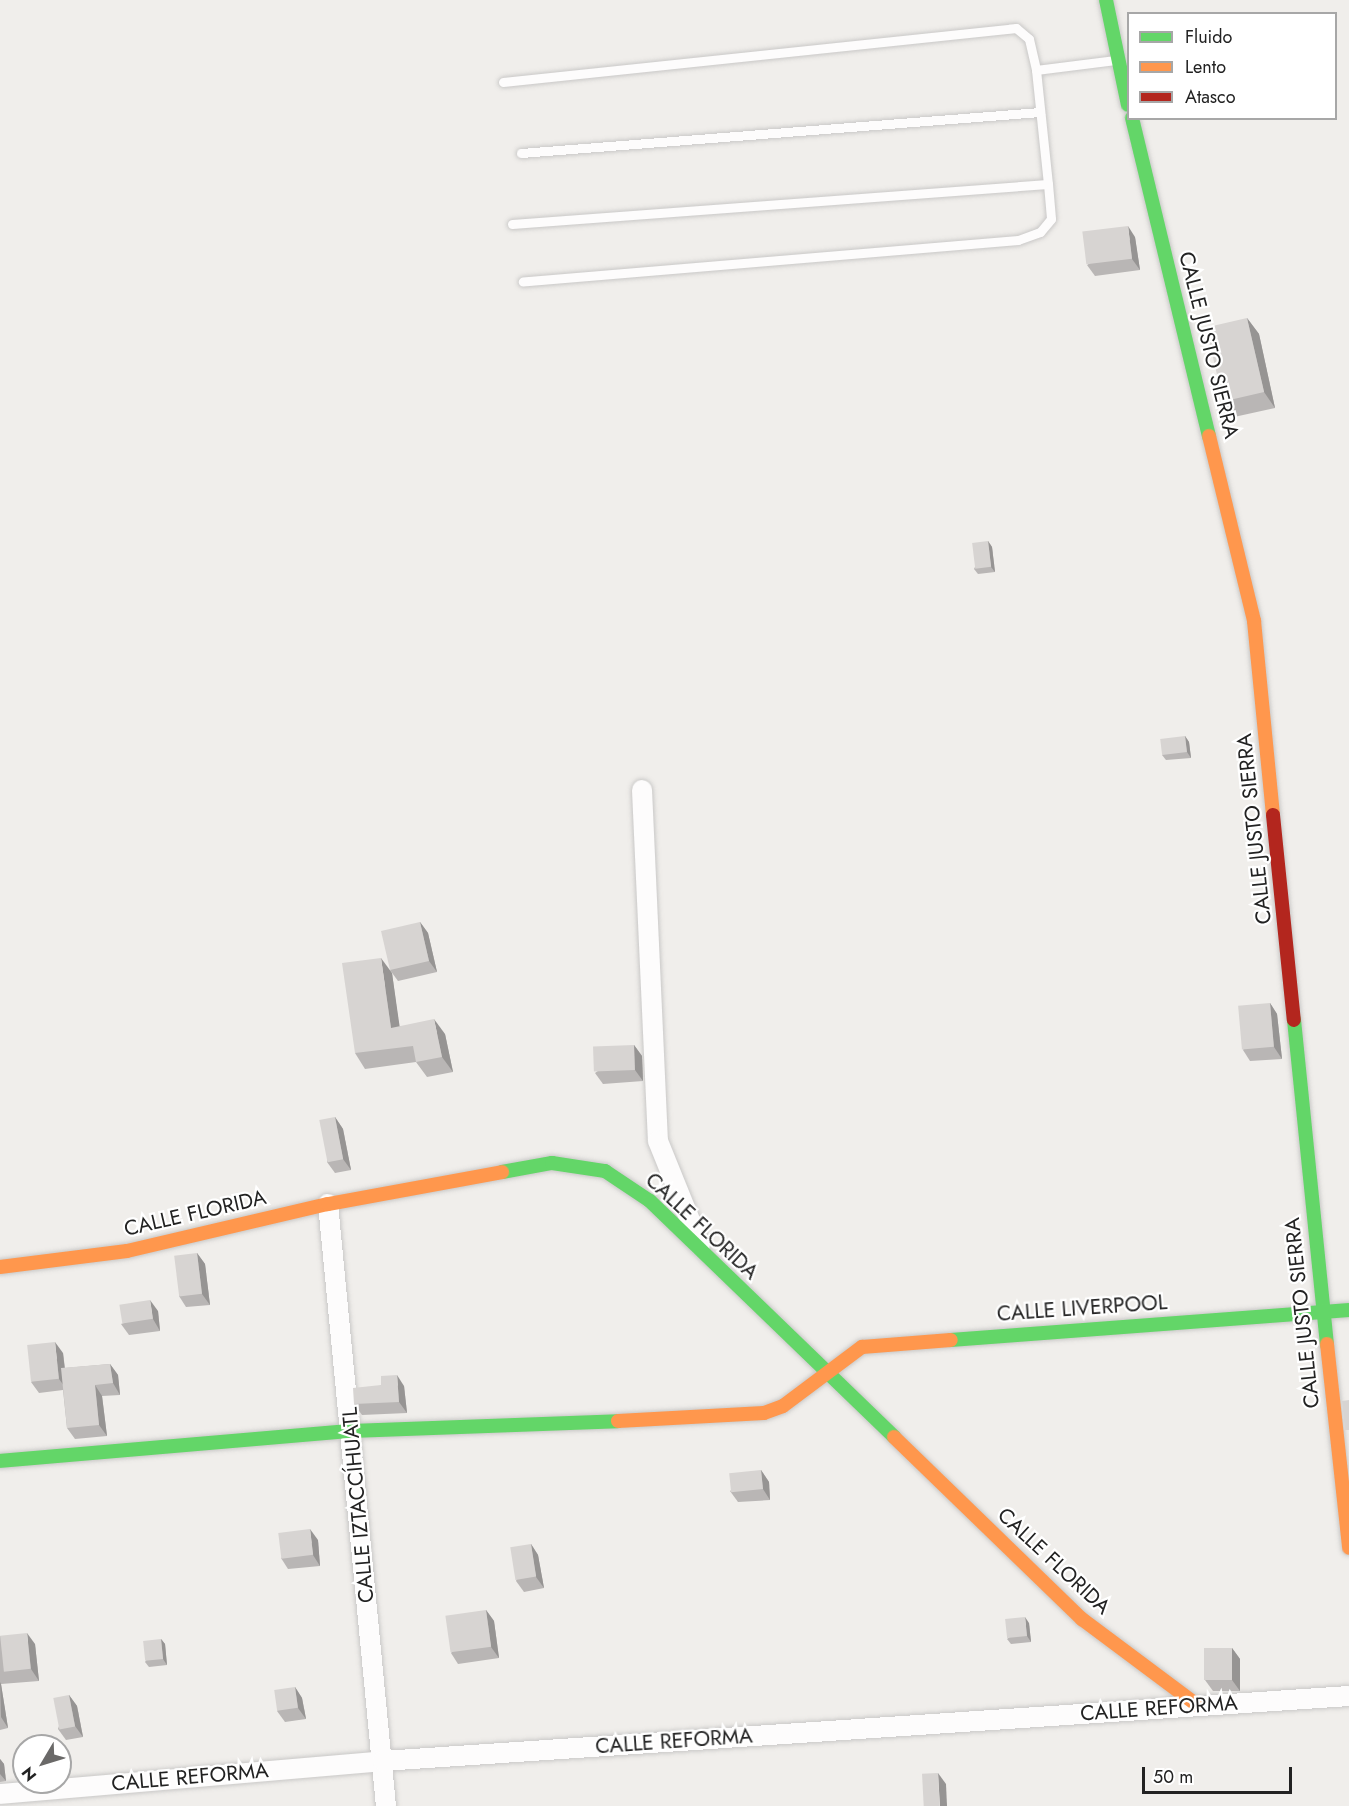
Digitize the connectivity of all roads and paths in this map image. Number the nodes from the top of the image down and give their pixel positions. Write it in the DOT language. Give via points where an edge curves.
graph roads {
  1 [pos="1106,0"];
  2 [pos="1118,60"];
  3 [pos="1036,70"];
  4 [pos="503,82"];
  5 [pos="1127,100"];
  6 [pos="1040,112"];
  7 [pos="1132,120"];
  8 [pos="521,153"];
  9 [pos="1048,184"];
  10 [pos="512,224"];
  11 [pos="523,282"];
  12 [pos="642,790"];
  13 [pos="328,1204"];
  14 [pos="703,1253"];
  15 [pos="0,1268"];
  16 [pos="1349,1310"];
  17 [pos="1323,1312"];
  18 [pos="828,1374"];
  19 [pos="351,1431"];
  20 [pos="0,1461"];
  21 [pos="1349,1548"];
  22 [pos="1349,1696"];
  23 [pos="1197,1705"];
  24 [pos="383,1761"];
  25 [pos="0,1794"];
  26 [pos="387,1806"];
  1 -- 2 [label="street"];
  2 -- 3 [label="lane"];
  2 -- 5 [label="street"];
  3 -- 4 [label="lane" via="1029,39 1016,28"];
  3 -- 6 [label="lane"];
  6 -- 8 [label="lane"];
  6 -- 9 [label="lane"];
  7 -- 17 [label="street, CALLE JUSTO SIERRA" via="1254,621"];
  9 -- 10 [label="lane"];
  9 -- 11 [label="lane" via="1051,219 1040,232 1018,240"];
  12 -- 14 [label="street" via="658,1141"];
  13 -- 14 [label="street, CALLE FLORIDA" via="552,1163 605,1171 650,1201"];
  13 -- 15 [label="street, CALLE FLORIDA" via="127,1251"];
  13 -- 19 [label="street, CALLE IZTACCÍHUATL"];
  14 -- 18 [label="street, CALLE FLORIDA"];
  16 -- 17 [label="street, CALLE LIVERPOOL"];
  17 -- 18 [label="street, CALLE LIVERPOOL" via="884,1344 862,1347"];
  17 -- 21 [label="street, CALLE JUSTO SIERRA"];
  18 -- 19 [label="street, CALLE LIVERPOOL" via="783,1406 745,1416"];
  18 -- 23 [label="street, CALLE FLORIDA" via="1082,1619"];
  19 -- 20 [label="street, CALLE LIVERPOOL"];
  19 -- 24 [label="street, CALLE IZTACCÍHUATL"];
  22 -- 23 [label="street, CALLE REFORMA"];
  23 -- 24 [label="street, CALLE REFORMA"];
  24 -- 25 [label="street, CALLE REFORMA"];
  24 -- 26 [label="street, CALLE IZTACCÍHUATL"];
}
